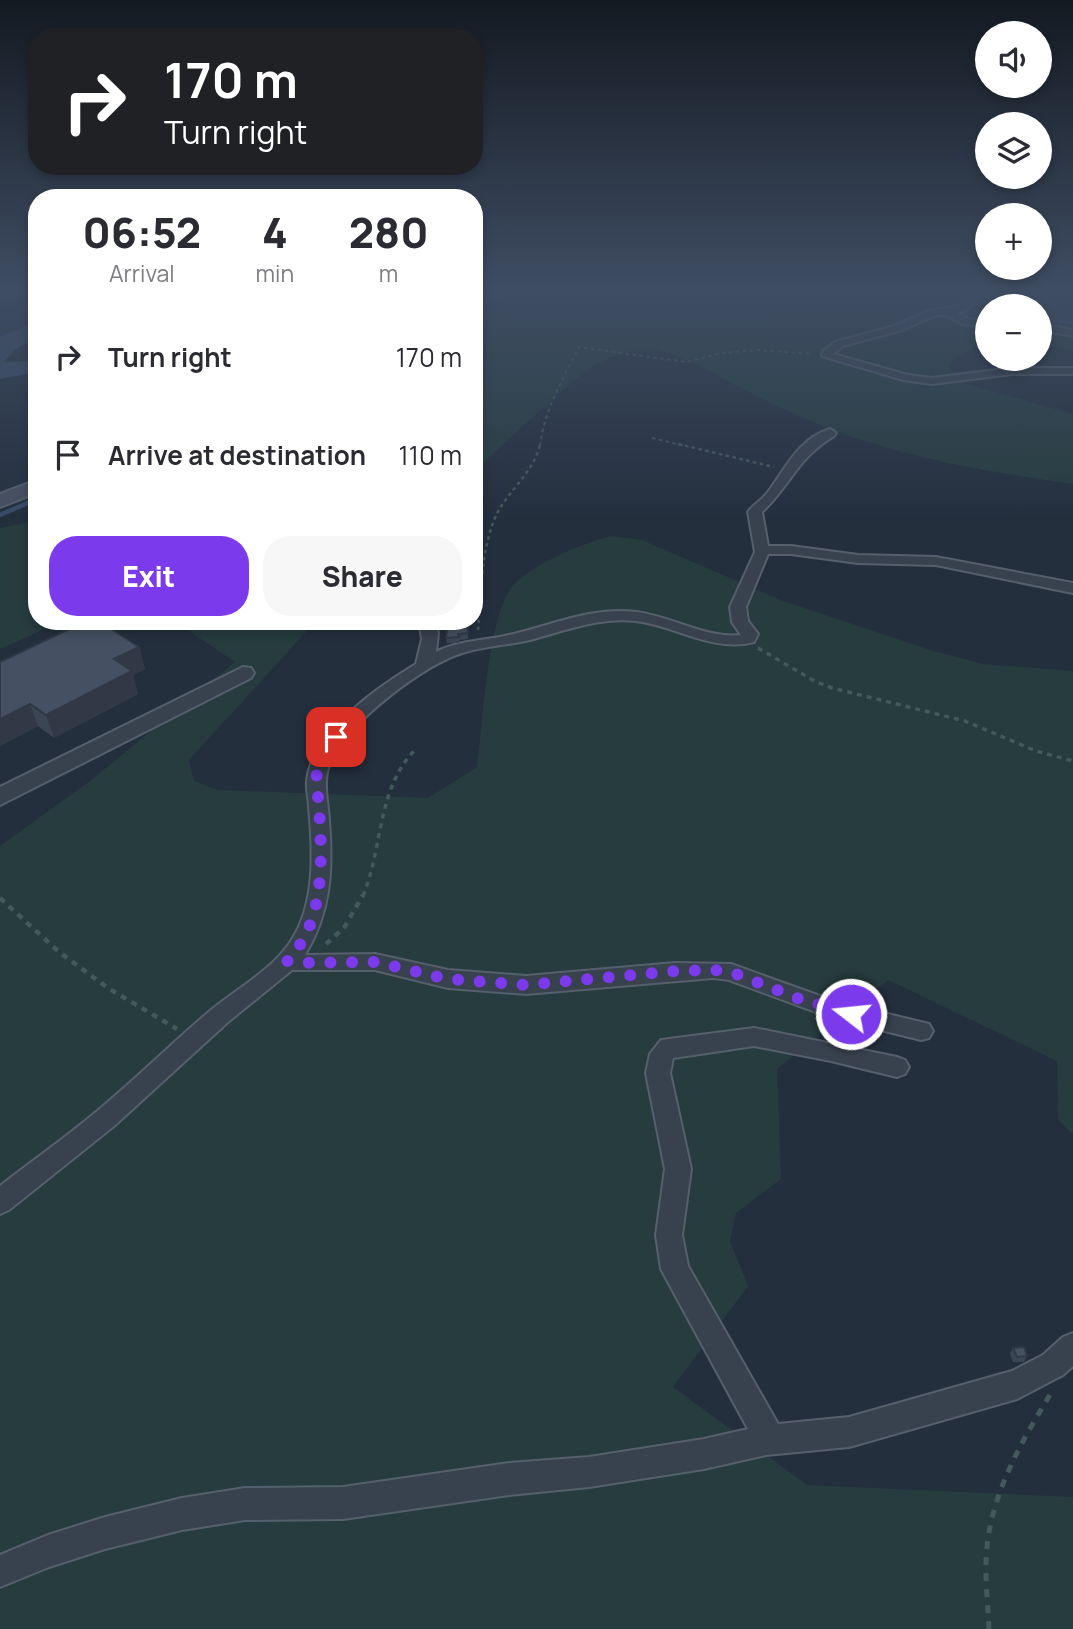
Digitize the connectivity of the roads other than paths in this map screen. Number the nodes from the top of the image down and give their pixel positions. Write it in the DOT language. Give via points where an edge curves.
graph roads {
  1 [pos="863,366"];
  2 [pos="1073,371"];
  3 [pos="831,433"];
  4 [pos="28,490"];
  5 [pos="0,501"];
  6 [pos="762,550"];
  7 [pos="1073,588"];
  8 [pos="428,630"];
  9 [pos="422,669"];
  10 [pos="243,673"];
  11 [pos="0,797"];
  12 [pos="292,962"];
  13 [pos="921,1031"];
  14 [pos="897,1067"];
  15 [pos="0,1202"];
  16 [pos="1063,1356"];
  17 [pos="766,1440"];
  18 [pos="0,1571"];
  1 -- 2 [label="street" via="932,382 1012,371"];
  3 -- 6 [label="street" via="786,470 773,495 755,512"];
  4 -- 5 [label="main road"];
  6 -- 7 [label="street" via="936,561"];
  6 -- 9 [label="street" via="738,607 740,622 750,635 743,641 723,640 648,618 612,617 465,646"];
  8 -- 9 [label="street" via="430,647"];
  9 -- 12 [label="street" via="352,719 321,766 316,780 318,896"];
  10 -- 11 [label="street"];
  12 -- 13 [label="street" via="375,962 448,979 526,985 713,970 731,972 832,1009"];
  12 -- 15 [label="street"];
  14 -- 17 [label="street" via="754,1037 669,1047 662,1054 658,1073 678,1169 669,1235 675,1269 764,1427"];
  16 -- 17 [label="street" via="1017,1384 849,1433"];
  17 -- 18 [label="street" via="589,1472 343,1503 245,1504 182,1514 105,1532"];
}
